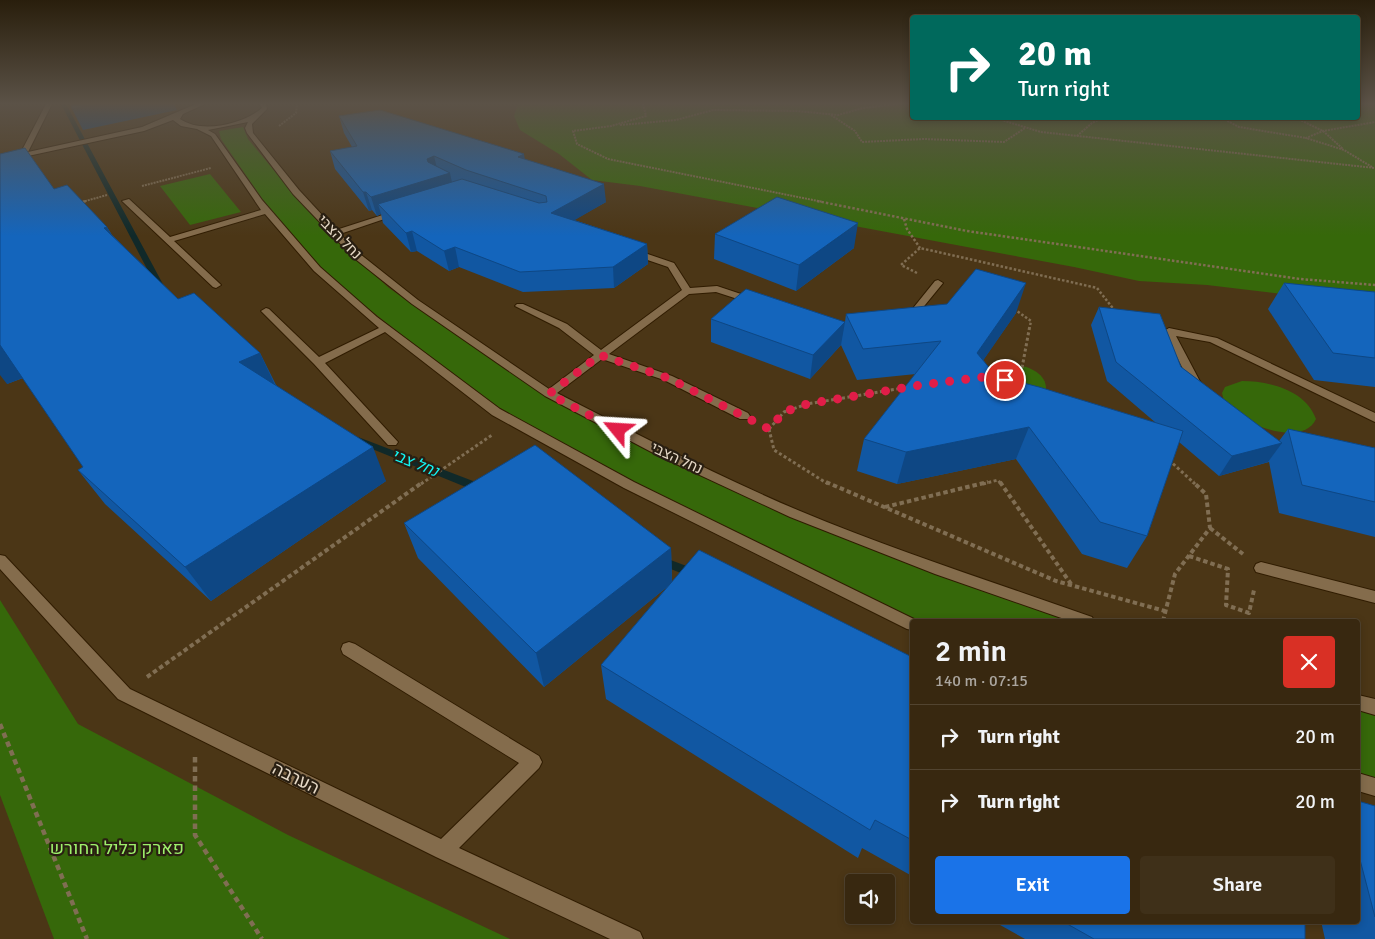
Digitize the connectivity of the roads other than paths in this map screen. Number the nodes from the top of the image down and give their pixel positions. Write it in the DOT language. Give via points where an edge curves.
graph roads {
  1 [pos="26,148"];
  2 [pos="54,148"];
  3 [pos="222,148"];
  4 [pos="261,148"];
  5 [pos="22,155"];
  6 [pos="0,160"];
  7 [pos="126,201"];
  8 [pos="409,209"];
  9 [pos="266,211"];
  10 [pos="334,233"];
  11 [pos="170,240"];
  12 [pos="626,249"];
  13 [pos="938,283"];
  14 [pos="216,285"];
  15 [pos="687,291"];
  16 [pos="761,304"];
  17 [pos="520,306"];
  18 [pos="266,311"];
  19 [pos="895,316"];
  20 [pos="386,328"];
  21 [pos="600,355"];
  22 [pos="318,362"];
  23 [pos="549,394"];
  24 [pos="1206,403"];
  25 [pos="744,416"];
  26 [pos="1375,418"];
  27 [pos="392,442"];
  28 [pos="0,560"];
  29 [pos="1261,568"];
  30 [pos="1375,597"];
  31 [pos="1082,619"];
  32 [pos="910,623"];
  33 [pos="349,649"];
  34 [pos="1360,704"];
  35 [pos="1375,708"];
  36 [pos="1360,783"];
  37 [pos="1375,787"];
  38 [pos="443,850"];
  39 [pos="634,939"];
  1 -- 5 [label="street"];
  2 -- 5 [label="street"];
  3 -- 9 [label="street"];
  4 -- 10 [label="street, נחל הצבי"];
  5 -- 6 [label="street"];
  7 -- 11 [label="street"];
  8 -- 10 [label="street"];
  9 -- 11 [label="street"];
  9 -- 20 [label="street" via="317,269"];
  10 -- 23 [label="street, נחל הצבי" via="415,302"];
  11 -- 14 [label="street"];
  12 -- 15 [label="street" via="671,265"];
  13 -- 19 [label="street" via="913,314"];
  15 -- 16 [label="street" via="717,289"];
  15 -- 21 [label="street"];
  17 -- 21 [label="street" via="563,326"];
  18 -- 22 [label="street"];
  20 -- 22 [label="street"];
  20 -- 32 [label="street" via="496,412 629,485"];
  21 -- 23 [label="street"];
  21 -- 25 [label="street" via="668,378"];
  22 -- 27 [label="street"];
  23 -- 31 [label="street, נחל הצבי" via="663,453 794,514 940,570"];
  24 -- 26 [label="street" via="1169,331 1213,340"];
  28 -- 38 [label="street, הערבה" via="124,694"];
  29 -- 30 [label="street"];
  33 -- 38 [label="street" via="533,762"];
  34 -- 35 [label="street"];
  36 -- 37 [label="street"];
  38 -- 39 [label="street, הערבה"];
}
